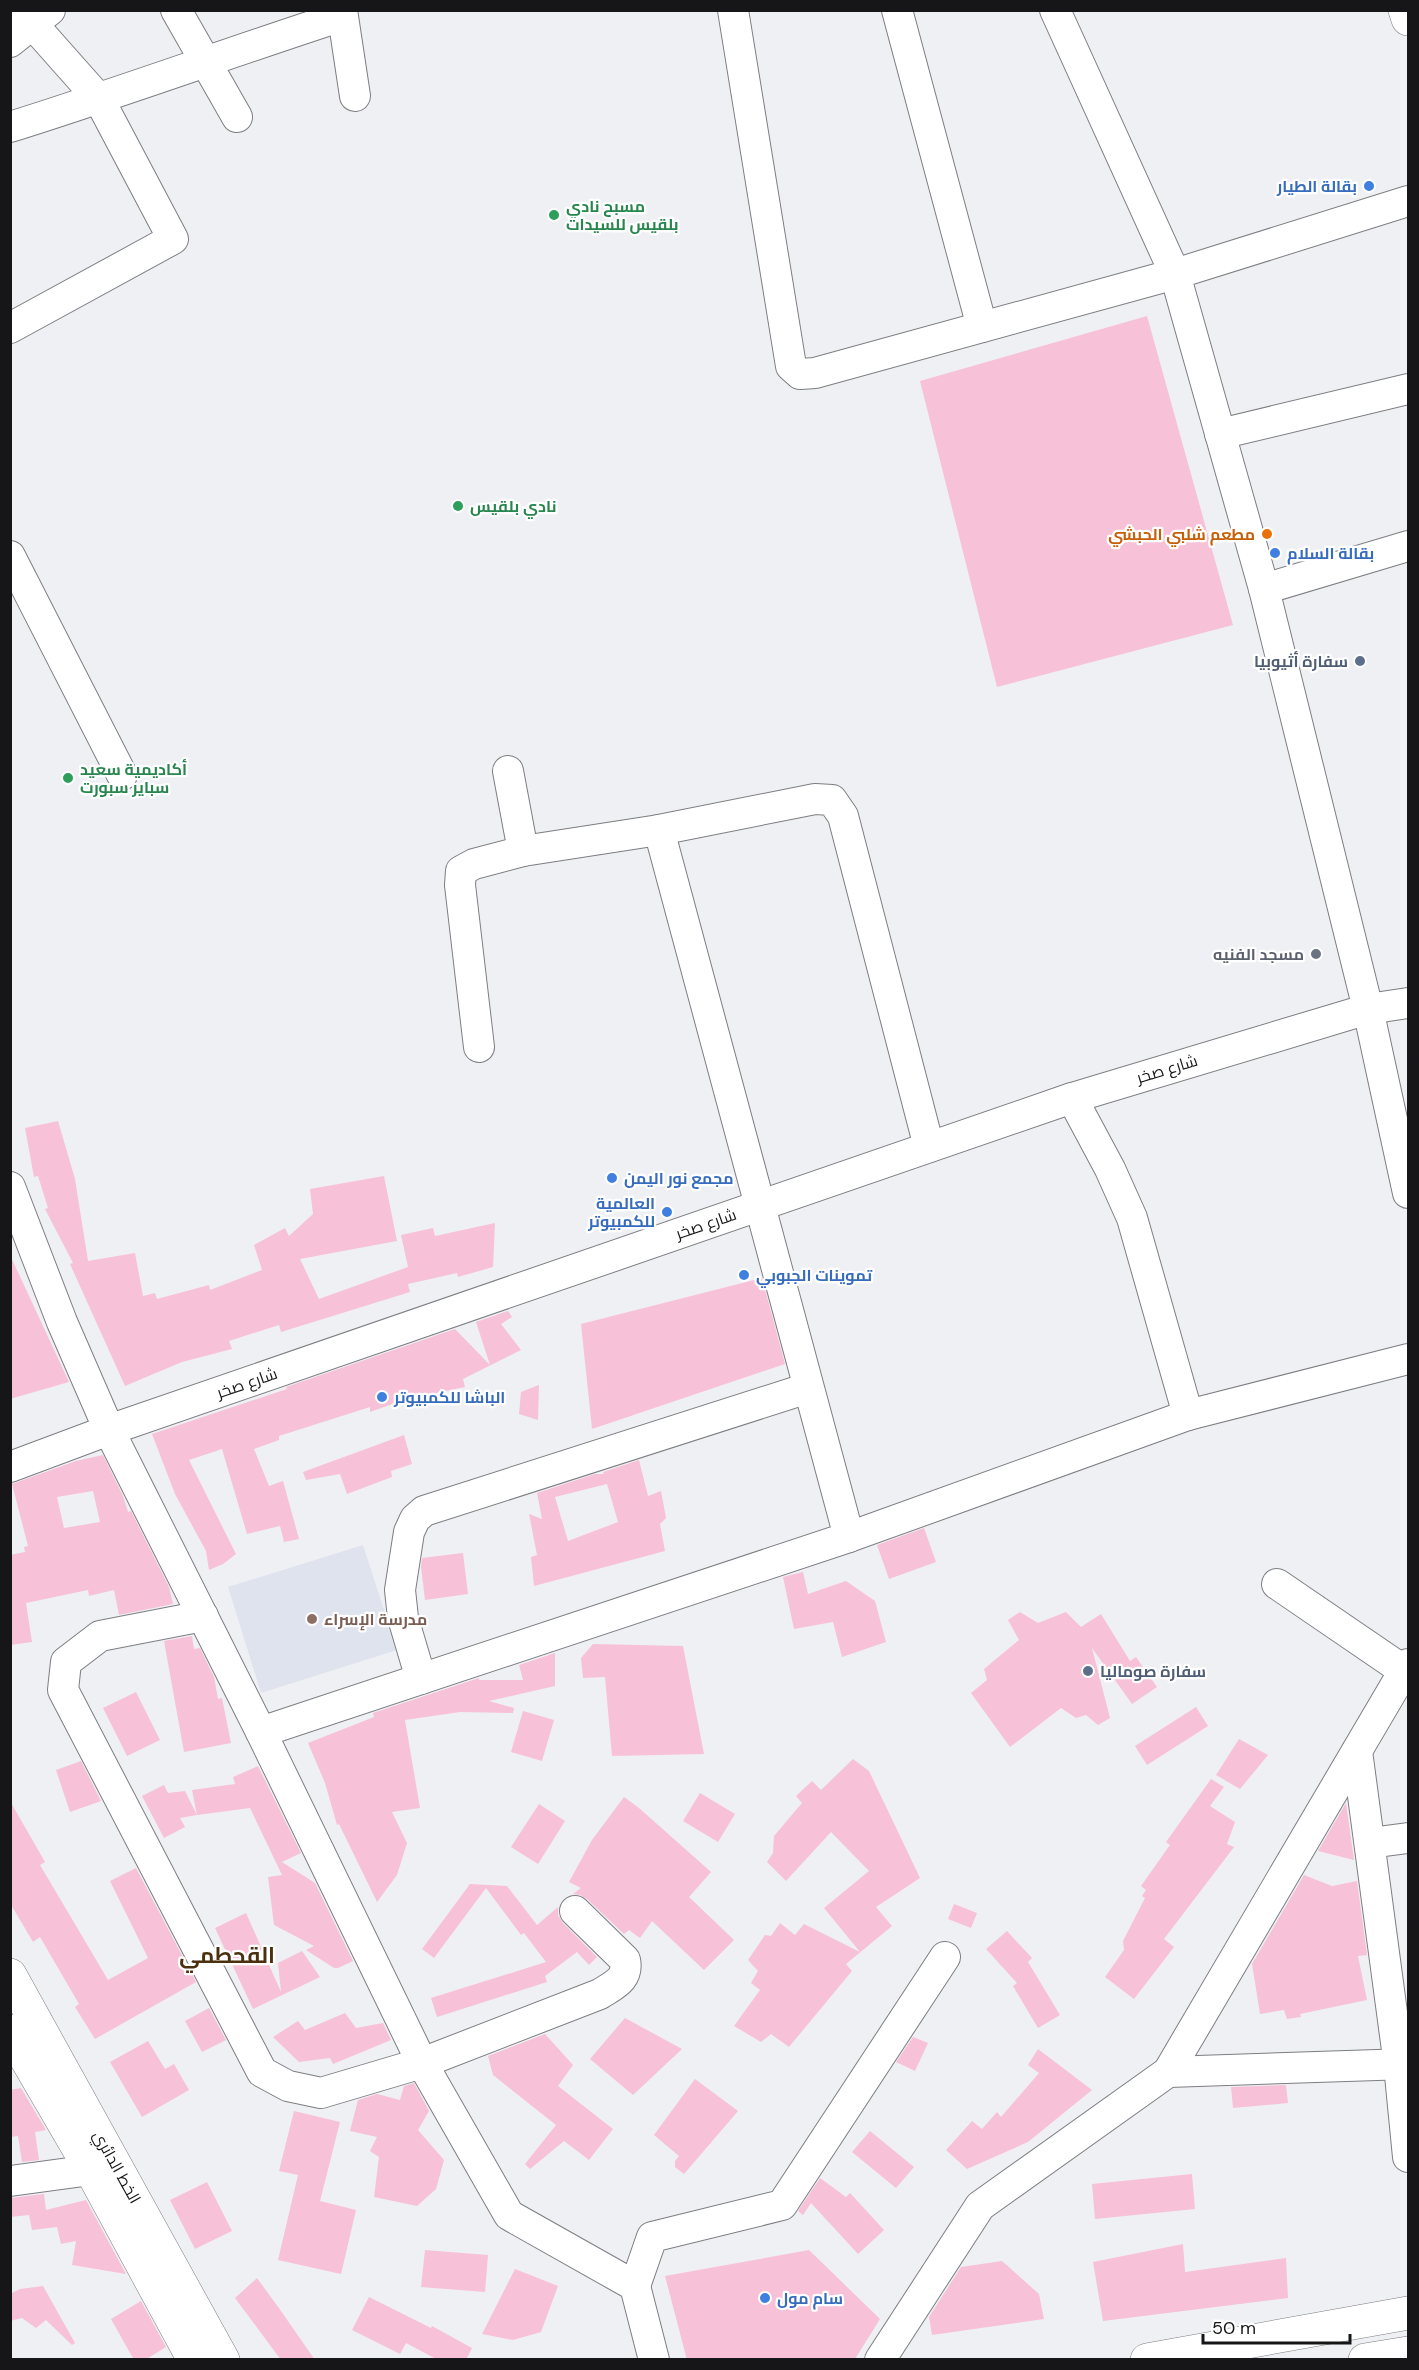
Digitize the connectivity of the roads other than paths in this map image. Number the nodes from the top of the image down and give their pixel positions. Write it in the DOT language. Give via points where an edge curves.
graph roads {
  1 [pos="176,10"];
  2 [pos="733,10"];
  3 [pos="897,10"];
  4 [pos="1055,10"];
  5 [pos="1405,10"];
  6 [pos="342,13"];
  7 [pos="1408,19"];
  8 [pos="28,22"];
  9 [pos="204,60"];
  10 [pos="355,96"];
  11 [pos="99,99"];
  12 [pos="237,117"];
  13 [pos="10,128"];
  14 [pos="1408,201"];
  15 [pos="1175,274"];
  16 [pos="10,327"];
  17 [pos="982,327"];
  18 [pos="1408,389"];
  19 [pos="1220,434"];
  20 [pos="1408,546"];
  21 [pos="10,556"];
  22 [pos="1264,589"];
  23 [pos="20,596"];
  24 [pos="508,771"];
  25 [pos="122,775"];
  26 [pos="659,830"];
  27 [pos="523,851"];
  28 [pos="1408,1003"];
  29 [pos="1368,1009"];
  30 [pos="479,1047"];
  31 [pos="1072,1098"];
  32 [pos="929,1147"];
  33 [pos="10,1188"];
  34 [pos="1408,1193"];
  35 [pos="759,1205"];
  36 [pos="1408,1359"];
  37 [pos="808,1388"];
  38 [pos="1188,1415"];
  39 [pos="110,1430"];
  40 [pos="10,1467"];
  41 [pos="849,1537"];
  42 [pos="1278,1584"];
  43 [pos="203,1616"];
  44 [pos="1406,1667"];
  45 [pos="421,1679"];
  46 [pos="261,1732"];
  47 [pos="1357,1751"];
  48 [pos="1408,1838"];
  49 [pos="1370,1843"];
  50 [pos="575,1911"];
  51 [pos="945,1957"];
  52 [pos="10,1975"];
  53 [pos="20,2029"];
  54 [pos="422,2064"];
  55 [pos="1404,2065"];
  56 [pos="1168,2072"];
  57 [pos="1408,2157"];
  58 [pos="91,2170"];
  59 [pos="10,2181"];
  60 [pos="635,2286"];
  61 [pos="1408,2313"];
  62 [pos="1408,2353"];
  63 [pos="194,2360"];
  64 [pos="223,2360"];
  65 [pos="654,2360"];
  66 [pos="880,2360"];
  67 [pos="1147,2360"];
  68 [pos="1365,2360"];
  1 -- 9 [label="street"];
  2 -- 17 [label="street" via="791,366 800,374 815,373"];
  3 -- 17 [label="street"];
  4 -- 15 [label="street"];
  5 -- 7 [label="main road"];
  6 -- 9 [label="street"];
  6 -- 10 [label="street"];
  8 -- 11 [label="street"];
  9 -- 11 [label="street"];
  9 -- 12 [label="street"];
  11 -- 13 [label="street"];
  11 -- 16 [label="street" via="173,239"];
  14 -- 15 [label="street"];
  15 -- 17 [label="street"];
  15 -- 19 [label="street"];
  18 -- 19 [label="street"];
  19 -- 22 [label="street"];
  20 -- 22 [label="street"];
  21 -- 23 [label="street"];
  22 -- 29 [label="street"];
  23 -- 25 [label="street"];
  24 -- 27 [label="street"];
  26 -- 27 [label="street"];
  26 -- 32 [label="street" via="815,799 832,800 843,816"];
  26 -- 35 [label="street"];
  27 -- 30 [label="street" via="461,871"];
  28 -- 29 [label="street, شارع صخر"];
  29 -- 31 [label="street, شارع صخر"];
  29 -- 34 [label="street"];
  31 -- 32 [label="street, شارع صخر"];
  31 -- 38 [label="street" via="1131,1218"];
  32 -- 35 [label="street, شارع صخر"];
  33 -- 39 [label="street" via="62,1322"];
  35 -- 37 [label="street"];
  35 -- 39 [label="street, شارع صخر"];
  36 -- 38 [label="street"];
  37 -- 41 [label="street"];
  37 -- 45 [label="street" via="424,1511 409,1532 400,1590"];
  38 -- 41 [label="street"];
  39 -- 40 [label="street, شارع صخر"];
  39 -- 43 [label="street"];
  41 -- 45 [label="street"];
  42 -- 44 [label="street"];
  43 -- 46 [label="street"];
  43 -- 54 [label="street" via="100,1636 91,1642 66,1662 63,1690 75,1715 262,2072 288,2086 321,2093"];
  44 -- 47 [label="street"];
  45 -- 46 [label="street"];
  46 -- 54 [label="street"];
  47 -- 49 [label="street"];
  47 -- 56 [label="street"];
  48 -- 49 [label="street"];
  49 -- 55 [label="street"];
  50 -- 54 [label="street" via="625,1960 627,1969 620,1982 600,1994"];
  51 -- 60 [label="street" via="782,2205 652,2237"];
  52 -- 53 [label="main road, الخط الدائري"];
  53 -- 58 [label="main road, الخط الدائري"];
  53 -- 64 [label="main road, الخط الدائري"];
  54 -- 60 [label="street" via="509,2215"];
  55 -- 56 [label="street"];
  55 -- 57 [label="street"];
  56 -- 66 [label="street" via="980,2206"];
  58 -- 59 [label="street"];
  58 -- 63 [label="main road, الخط الدائري"];
  60 -- 65 [label="street"];
  61 -- 67 [label="main road"];
  62 -- 68 [label="main road"];
}
